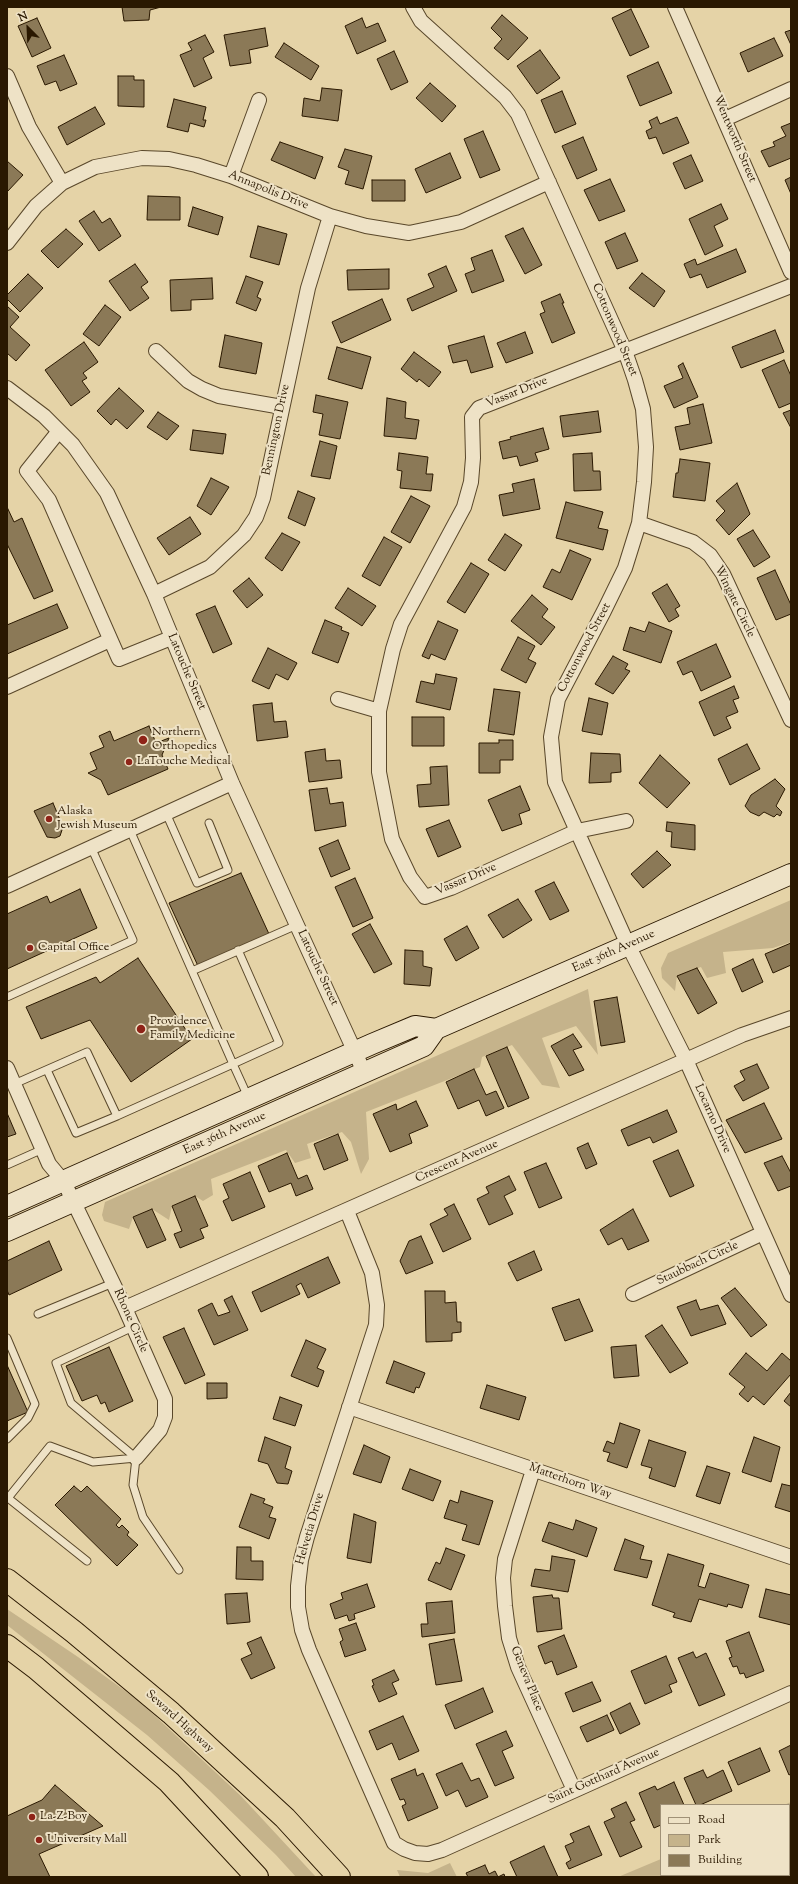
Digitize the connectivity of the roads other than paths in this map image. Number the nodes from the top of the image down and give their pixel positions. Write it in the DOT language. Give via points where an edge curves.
graph roads {
  1 [pos="413,7"];
  2 [pos="676,7"];
  3 [pos="7,76"];
  4 [pos="791,90"];
  5 [pos="259,100"];
  6 [pos="725,119"];
  7 [pos="231,176"];
  8 [pos="549,182"];
  9 [pos="62,183"];
  10 [pos="330,216"];
  11 [pos="7,243"];
  12 [pos="791,272"];
  13 [pos="791,286"];
  14 [pos="156,351"];
  15 [pos="625,351"];
  16 [pos="7,388"];
  17 [pos="282,407"];
  18 [pos="59,431"];
  19 [pos="639,523"];
  20 [pos="154,594"];
  21 [pos="172,638"];
  22 [pos="110,640"];
  23 [pos="7,688"];
  24 [pos="338,699"];
  25 [pos="379,711"];
  26 [pos="791,720"];
  27 [pos="232,783"];
  28 [pos="166,813"];
  29 [pos="626,821"];
  30 [pos="209,823"];
  31 [pos="130,830"];
  32 [pos="577,831"];
  33 [pos="91,847"];
  34 [pos="791,874"];
  35 [pos="7,886"];
  36 [pos="297,925"];
  37 [pos="628,946"];
  38 [pos="238,950"];
  39 [pos="192,971"];
  40 [pos="7,997"];
  41 [pos="791,1018"];
  42 [pos="436,1029"];
  43 [pos="355,1052"];
  44 [pos="686,1060"];
  45 [pos="233,1064"];
  46 [pos="7,1068"];
  47 [pos="47,1070"];
  48 [pos="364,1072"];
  49 [pos="14,1084"];
  50 [pos="248,1098"];
  51 [pos="117,1116"];
  52 [pos="43,1149"];
  53 [pos="7,1165"];
  54 [pos="64,1182"];
  55 [pos="73,1201"];
  56 [pos="7,1206"];
  57 [pos="347,1211"];
  58 [pos="7,1231"];
  59 [pos="763,1233"];
  60 [pos="113,1283"];
  61 [pos="633,1294"];
  62 [pos="791,1295"];
  63 [pos="125,1308"];
  64 [pos="38,1314"];
  65 [pos="133,1326"];
  66 [pos="7,1338"];
  67 [pos="350,1407"];
  68 [pos="7,1439"];
  69 [pos="136,1458"];
  70 [pos="533,1470"];
  71 [pos="791,1557"];
  72 [pos="87,1562"];
  73 [pos="179,1570"];
  74 [pos="7,1580"];
  75 [pos="7,1646"];
  76 [pos="791,1693"];
  77 [pos="574,1790"];
  78 [pos="415,1853"];
  79 [pos="257,1877"];
  80 [pos="339,1877"];
  1 -- 8 [label="street, Cottonwood Street" via="427,26 505,97 518,114"];
  2 -- 6 [label="street, Wentworth Street"];
  3 -- 9 [label="street" via="29,127"];
  4 -- 6 [label="street"];
  5 -- 7 [label="street"];
  6 -- 12 [label="street, Wentworth Street"];
  7 -- 9 [label="street, Annapolis Drive" via="169,159 142,158 95,167"];
  7 -- 10 [label="street, Annapolis Drive"];
  8 -- 10 [label="street, Annapolis Drive" via="461,222 409,233 366,226"];
  8 -- 15 [label="street, Cottonwood Street"];
  9 -- 11 [label="street, Annapolis Drive" via="36,206"];
  10 -- 17 [label="street, Bennington Drive" via="308,288"];
  13 -- 15 [label="street, Vassar Drive"];
  14 -- 17 [label="street" via="188,381 202,389 219,396"];
  15 -- 19 [label="street, Cottonwood Street" via="642,409 646,447"];
  15 -- 25 [label="street, Vassar Drive" via="491,402 479,408 472,417 471,482 464,507 401,624"];
  16 -- 18 [label="street, Latouche Street" via="44,416"];
  17 -- 20 [label="street, Bennington Drive" via="263,498 256,517 244,535 210,567"];
  18 -- 20 [label="street, Latouche Street" via="82,457 107,493"];
  18 -- 22 [label="street" via="27,471 49,500"];
  19 -- 26 [label="street, Wingate Circle" via="693,542 710,555 723,574"];
  19 -- 32 [label="street, Cottonwood Street" via="625,568 558,699 551,737 555,782"];
  20 -- 21 [label="street, Latouche Street"];
  21 -- 22 [label="street" via="119,659"];
  21 -- 27 [label="street, Latouche Street"];
  22 -- 23 [label="street"];
  24 -- 25 [label="street"];
  25 -- 32 [label="street, Vassar Drive" via="379,772 392,839 410,877 425,897 451,888"];
  27 -- 28 [label="street"];
  27 -- 36 [label="street, Latouche Street"];
  28 -- 30 [label="lane" via="197,883 228,870"];
  28 -- 31 [label="street"];
  29 -- 32 [label="street"];
  31 -- 33 [label="street"];
  31 -- 39 [label="lane"];
  32 -- 37 [label="street, Cottonwood Street"];
  33 -- 35 [label="street"];
  33 -- 40 [label="lane" via="133,940"];
  34 -- 37 [label="main road, East 36th Avenue"];
  36 -- 38 [label="lane"];
  36 -- 43 [label="street, Latouche Street"];
  37 -- 42 [label="main road, East 36th Avenue"];
  37 -- 44 [label="street, Locarno Drive"];
  38 -- 39 [label="lane"];
  38 -- 45 [label="lane" via="279,1044"];
  39 -- 45 [label="lane"];
  41 -- 44 [label="street, Crescent Avenue"];
  42 -- 43 [label="main road, East 36th Avenue" via="415,1026"];
  42 -- 48 [label="main road, East 36th Avenue" via="424,1046"];
  43 -- 48 [label="street, Latouche Street"];
  43 -- 50 [label="main road, East 36th Avenue"];
  44 -- 57 [label="street, Crescent Avenue"];
  44 -- 59 [label="street, Locarno Drive"];
  45 -- 50 [label="lane"];
  45 -- 51 [label="lane"];
  46 -- 49 [label="street, Rhone Circle"];
  47 -- 49 [label="lane"];
  47 -- 51 [label="lane" via="76,1133"];
  47 -- 51 [label="lane" via="87,1052"];
  48 -- 55 [label="main road, East 36th Avenue"];
  49 -- 52 [label="street, Rhone Circle"];
  50 -- 54 [label="main road, East 36th Avenue"];
  52 -- 53 [label="lane"];
  52 -- 54 [label="street, Rhone Circle" via="49,1164"];
  54 -- 55 [label="street, Rhone Circle"];
  54 -- 56 [label="main road, East 36th Avenue"];
  55 -- 58 [label="main road, East 36th Avenue"];
  55 -- 60 [label="street, Rhone Circle"];
  57 -- 63 [label="street, Crescent Avenue"];
  57 -- 67 [label="street, Helvetia Drive" via="372,1273 377,1305 376,1325"];
  59 -- 61 [label="street, Staubbach Circle"];
  59 -- 62 [label="street, Locarno Drive"];
  60 -- 63 [label="street, Rhone Circle"];
  60 -- 64 [label="lane"];
  63 -- 65 [label="street, Rhone Circle"];
  65 -- 69 [label="street, Rhone Circle" via="165,1399 166,1407 160,1430"];
  65 -- 69 [label="lane" via="56,1363 71,1403"];
  66 -- 68 [label="lane" via="35,1404 28,1418"];
  67 -- 70 [label="street, Matterhorn Way"];
  67 -- 78 [label="street, Helvetia Drive" via="306,1537 298,1586 299,1615 309,1650 388,1832 394,1843"];
  69 -- 72 [label="lane" via="93,1462 50,1446 8,1498"];
  69 -- 73 [label="lane" via="133,1485 143,1517"];
  70 -- 71 [label="street, Matterhorn Way"];
  70 -- 77 [label="street, Geneva Place" via="505,1559 505,1606 518,1666"];
  74 -- 80 [label="highway, Seward Highway" via="171,1713 285,1818"];
  75 -- 79 [label="highway" via="169,1782"];
  76 -- 77 [label="street, Saint Gotthard Avenue"];
  77 -- 78 [label="street, Saint Gotthard Avenue" via="442,1850 428,1854"];
}
